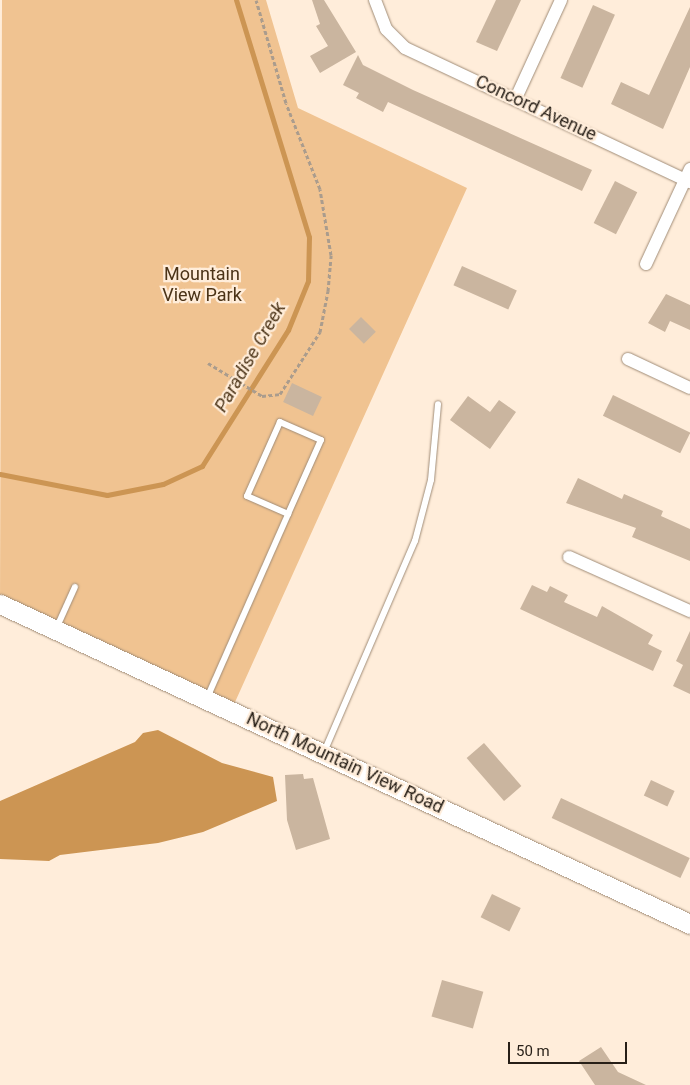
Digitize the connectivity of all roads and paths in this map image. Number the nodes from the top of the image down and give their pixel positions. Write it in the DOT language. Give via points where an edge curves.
graph roads {
  1 [pos="256,0"];
  2 [pos="375,0"];
  3 [pos="561,0"];
  4 [pos="516,98"];
  5 [pos="688,177"];
  6 [pos="646,264"];
  7 [pos="628,359"];
  8 [pos="208,363"];
  9 [pos="690,388"];
  10 [pos="438,404"];
  11 [pos="288,514"];
  12 [pos="569,556"];
  13 [pos="75,587"];
  14 [pos="0,604"];
  15 [pos="690,611"];
  16 [pos="55,630"];
  17 [pos="207,699"];
  18 [pos="323,753"];
  19 [pos="690,924"];
  1 -- 8 [label="path" via="286,103 320,189 331,255 320,332 280,394 259,394"];
  2 -- 4 [label="street, Concord Avenue" via="386,29 405,48"];
  3 -- 4 [label="street"];
  4 -- 5 [label="street, Concord Avenue"];
  5 -- 6 [label="street"];
  7 -- 9 [label="street"];
  10 -- 18 [label="lane" via="431,480 415,540"];
  11 -- 11 [label="lane" via="321,440 280,422 247,496"];
  11 -- 17 [label="lane"];
  12 -- 15 [label="street"];
  13 -- 16 [label="lane"];
  14 -- 16 [label="street, North Mountain View Road"];
  16 -- 17 [label="street, North Mountain View Road"];
  17 -- 18 [label="street, North Mountain View Road"];
  18 -- 19 [label="street, North Mountain View Road"];
}
